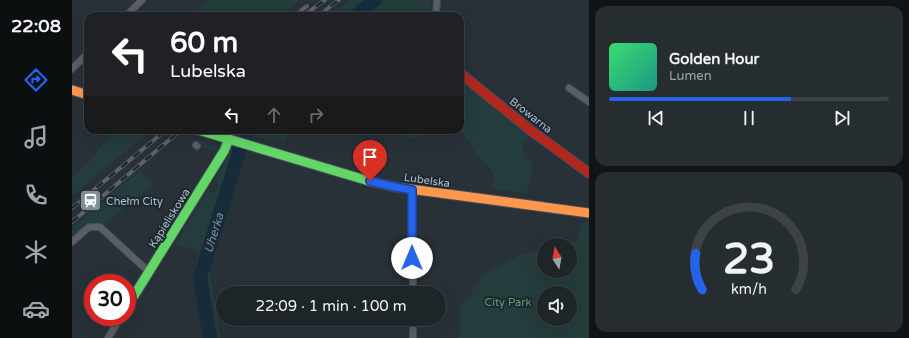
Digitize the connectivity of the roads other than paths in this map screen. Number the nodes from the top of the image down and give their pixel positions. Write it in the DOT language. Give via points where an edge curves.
graph roads {
  1 [pos="142,0"];
  2 [pos="437,0"];
  3 [pos="130,12"];
  4 [pos="436,12"];
  5 [pos="84,57"];
  6 [pos="72,69"];
  7 [pos="464,76"];
  8 [pos="569,88"];
  9 [pos="73,92"];
  10 [pos="84,94"];
  11 [pos="589,102"];
  12 [pos="212,134"];
  13 [pos="232,140"];
  14 [pos="589,174"];
  15 [pos="412,190"];
  16 [pos="589,213"];
  17 [pos="72,242"];
  18 [pos="149,272"];
  19 [pos="412,286"];
  20 [pos="136,293"];
  21 [pos="115,326"];
  22 [pos="413,326"];
  23 [pos="108,338"];
  24 [pos="413,338"];
  1 -- 3 [label="street"];
  2 -- 4 [label="street"];
  5 -- 6 [label="street"];
  7 -- 14 [label="main road, Browarna"];
  8 -- 11 [label="street"];
  9 -- 10 [label="main road"];
  12 -- 13 [label="main road, Lubelska"];
  13 -- 15 [label="main road, Lubelska" via="370,181"];
  13 -- 18 [label="main road, Kąpieliskowa"];
  15 -- 16 [label="main road, Lubelska"];
  15 -- 19 [label="street"];
  17 -- 18 [label="street" via="89,227 100,227"];
  18 -- 20 [label="main road, Kąpieliskowa"];
  21 -- 23 [label="street"];
  22 -- 24 [label="street"];
}
